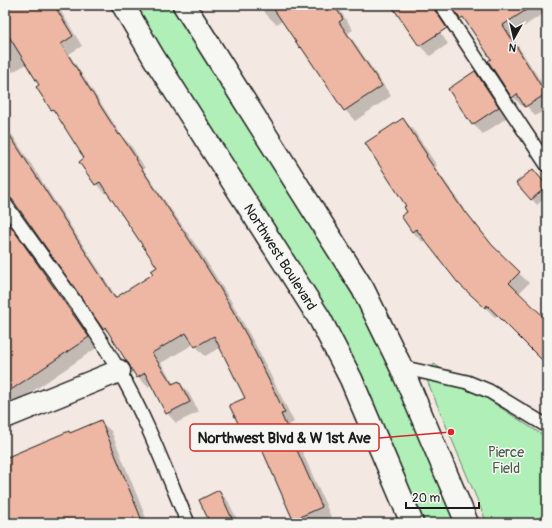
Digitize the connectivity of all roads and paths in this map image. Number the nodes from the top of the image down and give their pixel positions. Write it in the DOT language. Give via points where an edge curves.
graph roads {
  1 [pos="123,5"];
  2 [pos="184,5"];
  3 [pos="441,5"];
  4 [pos="547,165"];
  5 [pos="5,204"];
  6 [pos="401,367"];
  7 [pos="119,371"];
  8 [pos="5,417"];
  9 [pos="547,426"];
  10 [pos="182,521"];
  11 [pos="412,523"];
  12 [pos="466,523"];
  1 -- 11 [label="main road, Northwest Boulevard" via="320,319 351,379"];
  2 -- 6 [label="main road" via="363,288"];
  3 -- 4 [label="lane"];
  5 -- 7 [label="lane" via="71,295"];
  6 -- 9 [label="lane" via="467,382 489,391"];
  6 -- 12 [label="main road"];
  7 -- 8 [label="main road"];
  7 -- 10 [label="lane" via="150,433"];
}
